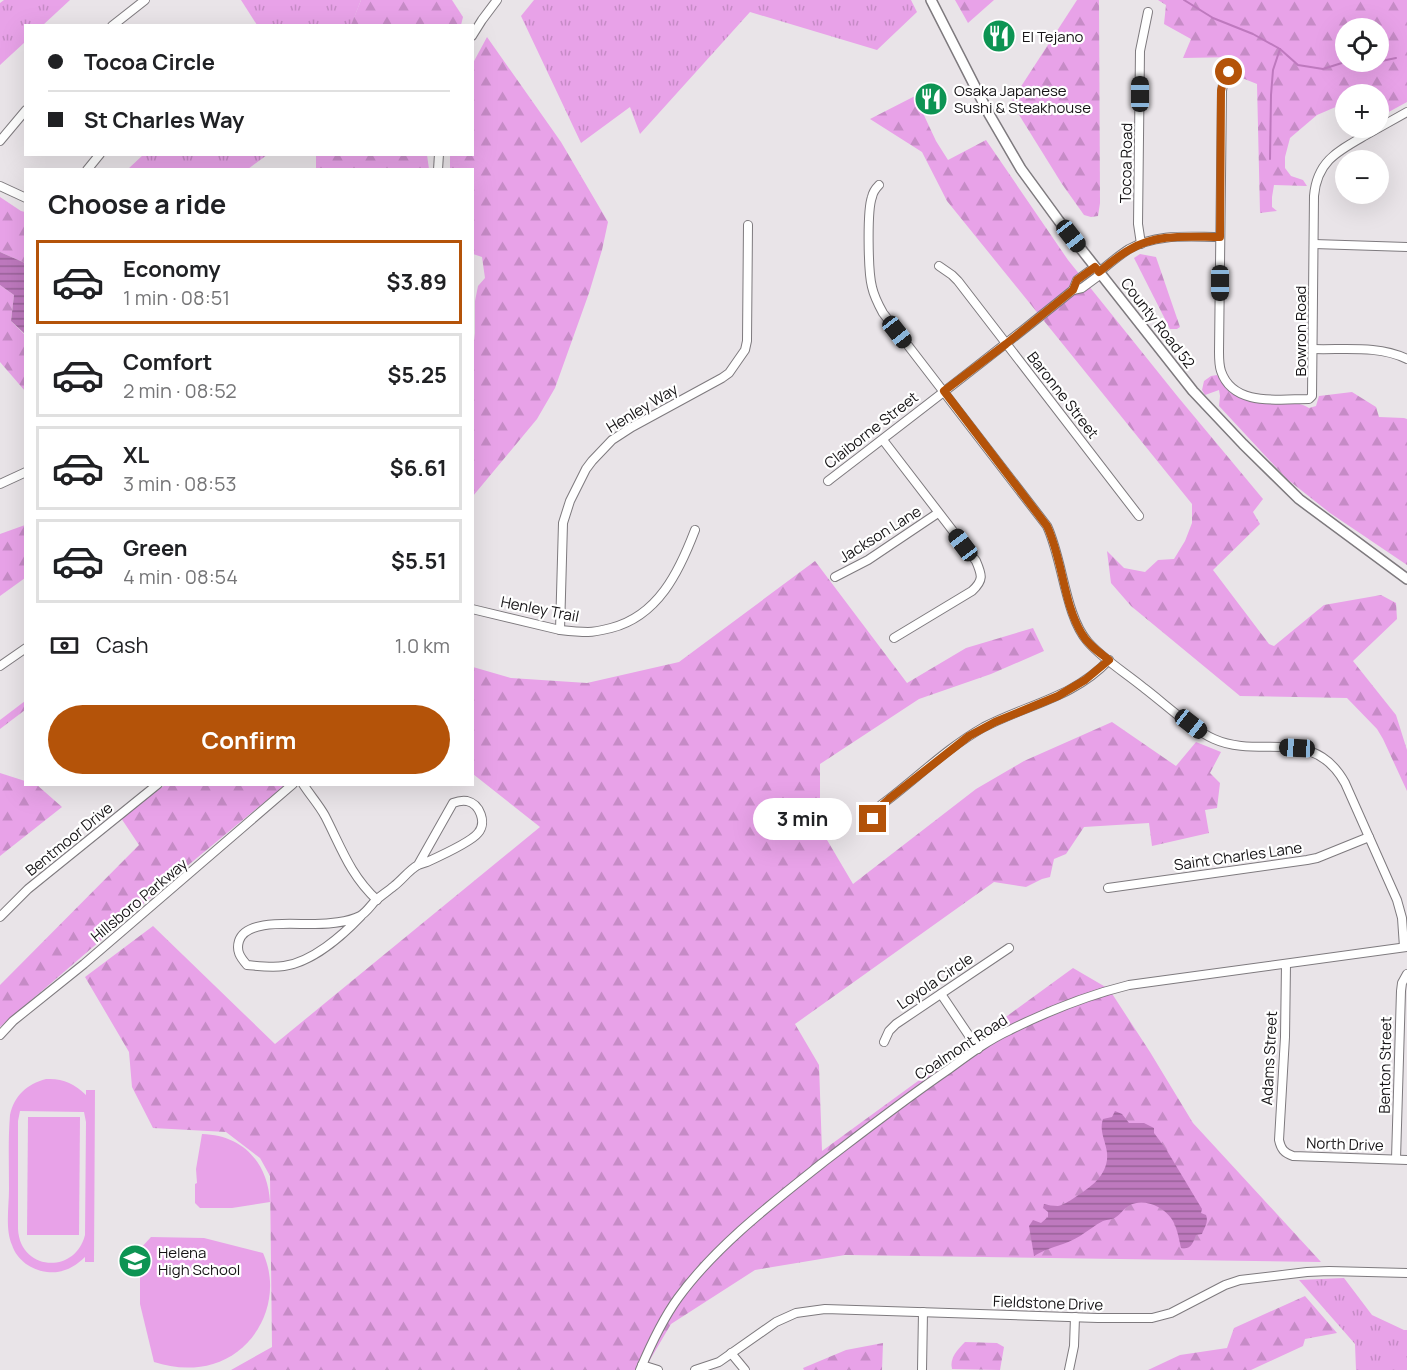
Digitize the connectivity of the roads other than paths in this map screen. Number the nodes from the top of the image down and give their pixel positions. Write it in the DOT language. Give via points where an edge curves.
graph roads {
  1 [pos="145,0"];
  2 [pos="497,0"];
  3 [pos="931,0"];
  4 [pos="1148,12"];
  5 [pos="115,24"];
  6 [pos="474,33"];
  7 [pos="1231,70"];
  8 [pos="24,112"];
  9 [pos="1407,112"];
  10 [pos="0,141"];
  11 [pos="98,156"];
  12 [pos="89,168"];
  13 [pos="879,185"];
  14 [pos="0,186"];
  15 [pos="24,197"];
  16 [pos="748,225"];
  17 [pos="1220,237"];
  18 [pos="1141,244"];
  19 [pos="1314,244"];
  20 [pos="1407,247"];
  21 [pos="939,266"];
  22 [pos="1098,271"];
  23 [pos="1006,344"];
  24 [pos="1313,349"];
  25 [pos="1407,359"];
  26 [pos="944,391"];
  27 [pos="883,440"];
  28 [pos="24,473"];
  29 [pos="828,481"];
  30 [pos="0,484"];
  31 [pos="938,513"];
  32 [pos="1139,516"];
  33 [pos="694,530"];
  34 [pos="836,577"];
  35 [pos="1407,579"];
  36 [pos="474,609"];
  37 [pos="560,630"];
  38 [pos="894,638"];
  39 [pos="24,649"];
  40 [pos="1109,660"];
  41 [pos="0,666"];
  42 [pos="156,786"];
  43 [pos="291,786"];
  44 [pos="304,786"];
  45 [pos="873,819"];
  46 [pos="1369,837"];
  47 [pos="418,865"];
  48 [pos="1108,888"];
  49 [pos="377,900"];
  50 [pos="361,916"];
  51 [pos="0,917"];
  52 [pos="1405,947"];
  53 [pos="1009,948"];
  54 [pos="1286,964"];
  55 [pos="1407,974"];
  56 [pos="941,994"];
  57 [pos="0,1035"];
  58 [pos="884,1042"];
  59 [pos="978,1049"];
  60 [pos="1284,1152"];
  61 [pos="1396,1158"];
  62 [pos="1407,1160"];
  63 [pos="1407,1273"];
  64 [pos="923,1312"];
  65 [pos="1075,1317"];
  66 [pos="731,1353"];
  67 [pos="641,1367"];
  68 [pos="658,1370"];
  69 [pos="695,1370"];
  70 [pos="745,1370"];
  71 [pos="921,1370"];
  72 [pos="1069,1370"];
  1 -- 5 [label="street"];
  2 -- 6 [label="street"];
  3 -- 22 [label="main road, County Road 52" via="1009,149"];
  4 -- 18 [label="street, Tocoa Road" via="1140,51"];
  7 -- 17 [label="street" via="1221,91"];
  8 -- 10 [label="street"];
  9 -- 19 [label="street, Bowron Road" via="1338,151 1323,167 1315,189"];
  11 -- 12 [label="street"];
  13 -- 26 [label="street" via="870,211 870,273 875,297 883,313"];
  14 -- 15 [label="street"];
  16 -- 37 [label="street, Henley Way" via="744,350 729,373 612,440 586,469 563,523"];
  17 -- 18 [label="street, Claiborne Street" via="1172,237"];
  17 -- 24 [label="street, Bowron Road" via="1219,352 1221,371 1228,384 1250,397 1311,398"];
  18 -- 22 [label="street, Claiborne Street"];
  19 -- 20 [label="street"];
  19 -- 24 [label="street, Bowron Road"];
  21 -- 23 [label="street, Baronne Street" via="958,281"];
  22 -- 23 [label="street, Claiborne Street" via="1077,280 1073,290"];
  22 -- 35 [label="main road, County Road 52" via="1193,391 1274,476 1315,512"];
  23 -- 26 [label="street, Claiborne Street"];
  23 -- 32 [label="street, Baronne Street"];
  24 -- 25 [label="street" via="1380,351"];
  26 -- 27 [label="street, Claiborne Street"];
  26 -- 40 [label="street" via="1047,526 1075,620 1087,641"];
  27 -- 29 [label="street, Claiborne Street"];
  27 -- 31 [label="street"];
  28 -- 30 [label="street"];
  31 -- 34 [label="street, Jackson Lane"];
  31 -- 38 [label="street" via="976,561 981,579 972,591"];
  33 -- 37 [label="street, Henley Trail" via="674,576 638,617 600,631"];
  36 -- 37 [label="street, Henley Trail"];
  39 -- 41 [label="street"];
  40 -- 45 [label="street" via="1058,696 969,736 889,799"];
  40 -- 46 [label="street" via="1217,741 1305,749 1328,760 1345,783"];
  42 -- 51 [label="street, Bentmoor Drive" via="28,889"];
  43 -- 57 [label="street, Hillsboro Parkway"];
  44 -- 49 [label="street" via="356,876"];
  46 -- 48 [label="street, Saint Charles Lane" via="1307,860"];
  46 -- 52 [label="street" via="1399,907"];
  47 -- 49 [label="street" via="453,803 467,801 477,807 482,820 479,833 418,865"];
  49 -- 50 [label="street"];
  50 -- 50 [label="street" via="316,954 294,964 247,964 238,953 240,937 254,928 331,923"];
  52 -- 54 [label="street, Coalmont Road"];
  53 -- 56 [label="street, Loyola Circle"];
  54 -- 59 [label="street, Coalmont Road" via="1113,989 1009,1030"];
  54 -- 60 [label="street, Adams Street" via="1279,1140"];
  55 -- 61 [label="street, Benton Street" via="1401,991"];
  56 -- 58 [label="street, Loyola Circle" via="896,1024"];
  56 -- 59 [label="street"];
  59 -- 67 [label="street, Coalmont Road" via="819,1166 722,1248 679,1297"];
  60 -- 61 [label="street, North Drive" via="1329,1158"];
  61 -- 62 [label="street, North Drive"];
  63 -- 65 [label="street, Fieldstone Drive" via="1329,1271 1246,1279 1224,1285 1159,1317"];
  64 -- 65 [label="street, Fieldstone Drive"];
  64 -- 66 [label="street, Fieldstone Drive" via="796,1312"];
  64 -- 71 [label="street"];
  65 -- 72 [label="street"];
  66 -- 69 [label="street, Fieldstone Drive" via="719,1362"];
  66 -- 70 [label="street"];
  67 -- 68 [label="street"];
}
